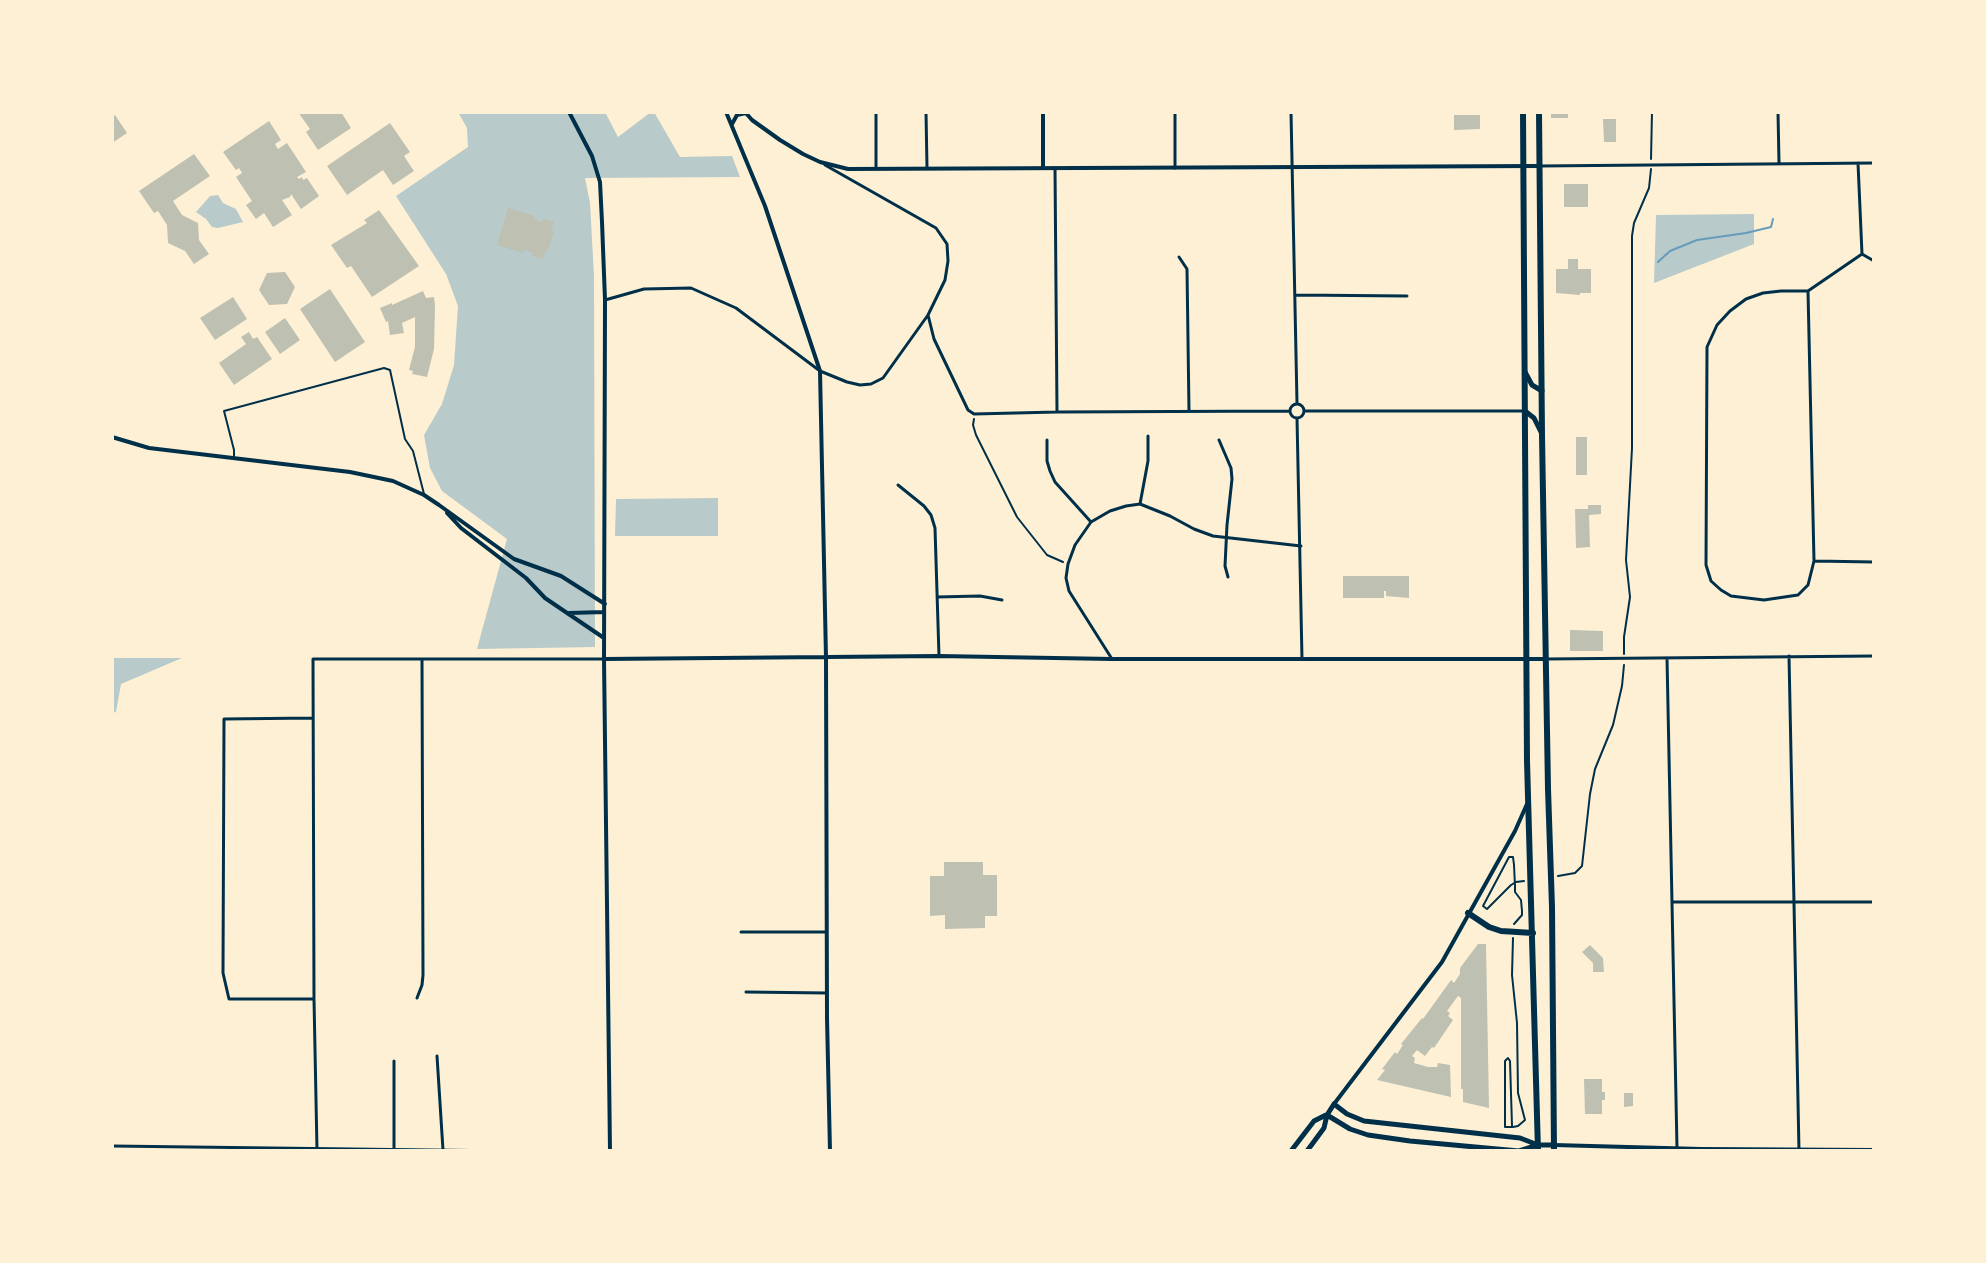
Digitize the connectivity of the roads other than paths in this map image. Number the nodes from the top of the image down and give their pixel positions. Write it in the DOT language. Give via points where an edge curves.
graph roads {
  1 [pos="569,112"];
  2 [pos="726,112"];
  3 [pos="746,112"];
  4 [pos="876,112"];
  5 [pos="926,112"];
  6 [pos="1043,112"];
  7 [pos="1175,112"];
  8 [pos="1291,112"];
  9 [pos="1523,112"];
  10 [pos="1539,112"];
  11 [pos="1778,112"];
  12 [pos="732,126"];
  13 [pos="820,162"];
  14 [pos="1779,163"];
  15 [pos="1858,163"];
  16 [pos="1874,163"];
  17 [pos="1539,166"];
  18 [pos="1523,167"];
  19 [pos="927,168"];
  20 [pos="1043,168"];
  21 [pos="1055,168"];
  22 [pos="1175,168"];
  23 [pos="1293,168"];
  24 [pos="876,170"];
  25 [pos="1862,254"];
  26 [pos="1179,257"];
  27 [pos="1874,261"];
  28 [pos="1808,291"];
  29 [pos="1296,295"];
  30 [pos="1407,296"];
  31 [pos="605,300"];
  32 [pos="928,315"];
  33 [pos="820,371"];
  34 [pos="1525,372"];
  35 [pos="1543,392"];
  36 [pos="1297,403"];
  37 [pos="1189,411"];
  38 [pos="1290,411"];
  39 [pos="1305,411"];
  40 [pos="1525,411"];
  41 [pos="1057,412"];
  42 [pos="1297,418"];
  43 [pos="1542,435"];
  44 [pos="1148,436"];
  45 [pos="112,437"];
  46 [pos="1047,440"];
  47 [pos="1219,440"];
  48 [pos="234,458"];
  49 [pos="898,485"];
  50 [pos="424,495"];
  51 [pos="1140,504"];
  52 [pos="439,505"];
  53 [pos="1091,522"];
  54 [pos="1227,539"];
  55 [pos="1301,546"];
  56 [pos="1814,561"];
  57 [pos="1874,562"];
  58 [pos="1228,577"];
  59 [pos="937,597"];
  60 [pos="1002,600"];
  61 [pos="605,604"];
  62 [pos="605,612"];
  63 [pos="567,613"];
  64 [pos="604,638"];
  65 [pos="939,656"];
  66 [pos="1789,656"];
  67 [pos="1874,656"];
  68 [pos="826,658"];
  69 [pos="1667,658"];
  70 [pos="604,659"];
  71 [pos="1112,659"];
  72 [pos="1302,659"];
  73 [pos="1527,659"];
  74 [pos="1546,659"];
  75 [pos="422,660"];
  76 [pos="313,718"];
  77 [pos="1528,802"];
  78 [pos="1672,902"];
  79 [pos="1793,902"];
  80 [pos="1874,902"];
  81 [pos="1468,913"];
  82 [pos="741,932"];
  83 [pos="826,932"];
  84 [pos="1533,933"];
  85 [pos="746,992"];
  86 [pos="827,993"];
  87 [pos="417,998"];
  88 [pos="314,999"];
  89 [pos="437,1056"];
  90 [pos="394,1061"];
  91 [pos="1334,1104"];
  92 [pos="1327,1115"];
  93 [pos="112,1146"];
  94 [pos="1538,1148"];
  95 [pos="1554,1148"];
  96 [pos="1677,1148"];
  97 [pos="394,1149"];
  98 [pos="317,1150"];
  99 [pos="443,1150"];
  100 [pos="1874,1150"];
  101 [pos="511,1151"];
  102 [pos="610,1151"];
  103 [pos="830,1151"];
  104 [pos="1291,1151"];
  105 [pos="1307,1151"];
  106 [pos="1799,1151"];
  1 -- 31 [label="street" via="600,182"];
  2 -- 12 [label="street"];
  3 -- 12 [label="street" via="733,119"];
  3 -- 13 [label="street" via="780,140"];
  4 -- 24 [label="street"];
  5 -- 19 [label="street"];
  6 -- 20 [label="street"];
  7 -- 22 [label="street"];
  8 -- 23 [label="street"];
  9 -- 18 [label="highway"];
  10 -- 17 [label="highway"];
  11 -- 14 [label="street"];
  12 -- 33 [label="street" via="765,206"];
  13 -- 24 [label="street"];
  13 -- 32 [label="street" via="936,228 947,244 948,261"];
  14 -- 15 [label="street"];
  14 -- 17 [label="street"];
  15 -- 16 [label="street"];
  15 -- 25 [label="street"];
  17 -- 18 [label="street"];
  17 -- 35 [label="highway"];
  18 -- 23 [label="street"];
  18 -- 34 [label="highway"];
  19 -- 20 [label="street"];
  19 -- 24 [label="street"];
  20 -- 21 [label="street"];
  21 -- 22 [label="street"];
  21 -- 41 [label="street"];
  22 -- 23 [label="street"];
  23 -- 29 [label="street"];
  25 -- 27 [label="street"];
  25 -- 28 [label="street"];
  26 -- 37 [label="street" via="1187,269"];
  28 -- 56 [label="street"];
  28 -- 56 [label="street" via="1746,299 1717,325 1707,347 1706,565 1721,590 1764,600 1798,595 1808,585"];
  29 -- 30 [label="street"];
  29 -- 36 [label="street"];
  31 -- 33 [label="street" via="644,289 691,288 736,308"];
  31 -- 61 [label="street"];
  32 -- 33 [label="street" via="883,378 860,385"];
  32 -- 41 [label="street" via="968,410"];
  33 -- 68 [label="street"];
  34 -- 35 [label="main road"];
  34 -- 40 [label="highway"];
  35 -- 43 [label="highway"];
  36 -- 38 [label="street"];
  36 -- 39 [label="street"];
  37 -- 38 [label="street"];
  37 -- 41 [label="street"];
  38 -- 42 [label="street"];
  39 -- 40 [label="street"];
  39 -- 42 [label="street"];
  40 -- 43 [label="main road"];
  40 -- 73 [label="highway"];
  42 -- 55 [label="street"];
  43 -- 74 [label="highway"];
  44 -- 51 [label="street"];
  45 -- 48 [label="street" via="149,448"];
  46 -- 53 [label="street" via="1055,482"];
  47 -- 54 [label="street" via="1232,479"];
  48 -- 50 [label="street" via="350,472 393,481"];
  48 -- 50 [label="lane" via="224,411 384,368 390,370"];
  49 -- 59 [label="street" via="931,515"];
  50 -- 52 [label="street"];
  51 -- 53 [label="street"];
  51 -- 54 [label="street"];
  52 -- 61 [label="street" via="514,559 561,576"];
  52 -- 63 [label="street"];
  53 -- 71 [label="street" via="1075,545 1066,578"];
  54 -- 55 [label="street"];
  54 -- 58 [label="street"];
  55 -- 72 [label="street"];
  56 -- 57 [label="street"];
  59 -- 60 [label="street"];
  59 -- 65 [label="street"];
  61 -- 62 [label="street"];
  62 -- 63 [label="street"];
  62 -- 64 [label="street"];
  63 -- 64 [label="street"];
  64 -- 70 [label="street"];
  65 -- 68 [label="street"];
  65 -- 71 [label="street"];
  66 -- 67 [label="street"];
  66 -- 69 [label="street"];
  66 -- 79 [label="street"];
  68 -- 70 [label="street"];
  68 -- 83 [label="street"];
  69 -- 74 [label="street"];
  69 -- 78 [label="street"];
  70 -- 75 [label="street"];
  70 -- 102 [label="street"];
  71 -- 72 [label="street"];
  72 -- 73 [label="street"];
  73 -- 74 [label="street"];
  73 -- 77 [label="highway"];
  74 -- 95 [label="highway"];
  75 -- 76 [label="street" via="313,659"];
  75 -- 87 [label="street" via="423,975"];
  76 -- 88 [label="street"];
  76 -- 88 [label="street" via="224,719 223,973 229,999"];
  77 -- 81 [label="street"];
  77 -- 84 [label="highway"];
  78 -- 79 [label="street"];
  78 -- 96 [label="street"];
  79 -- 80 [label="street"];
  79 -- 106 [label="street"];
  81 -- 84 [label="highway" via="1501,931"];
  81 -- 91 [label="street" via="1442,962"];
  82 -- 83 [label="street"];
  83 -- 86 [label="street"];
  84 -- 94 [label="highway"];
  85 -- 86 [label="street"];
  86 -- 103 [label="street"];
  88 -- 98 [label="street"];
  89 -- 99 [label="street"];
  90 -- 97 [label="street"];
  91 -- 92 [label="main road"];
  91 -- 94 [label="main road" via="1364,1121 1520,1138"];
  92 -- 94 [label="main road" via="1350,1129 1410,1144"];
  92 -- 104 [label="main road" via="1314,1121"];
  92 -- 105 [label="main road"];
  93 -- 98 [label="street"];
  94 -- 95 [label="main road"];
  95 -- 96 [label="street"];
  96 -- 106 [label="street"];
  97 -- 98 [label="street"];
  97 -- 99 [label="street"];
  99 -- 101 [label="street"];
  100 -- 106 [label="street"];
}
